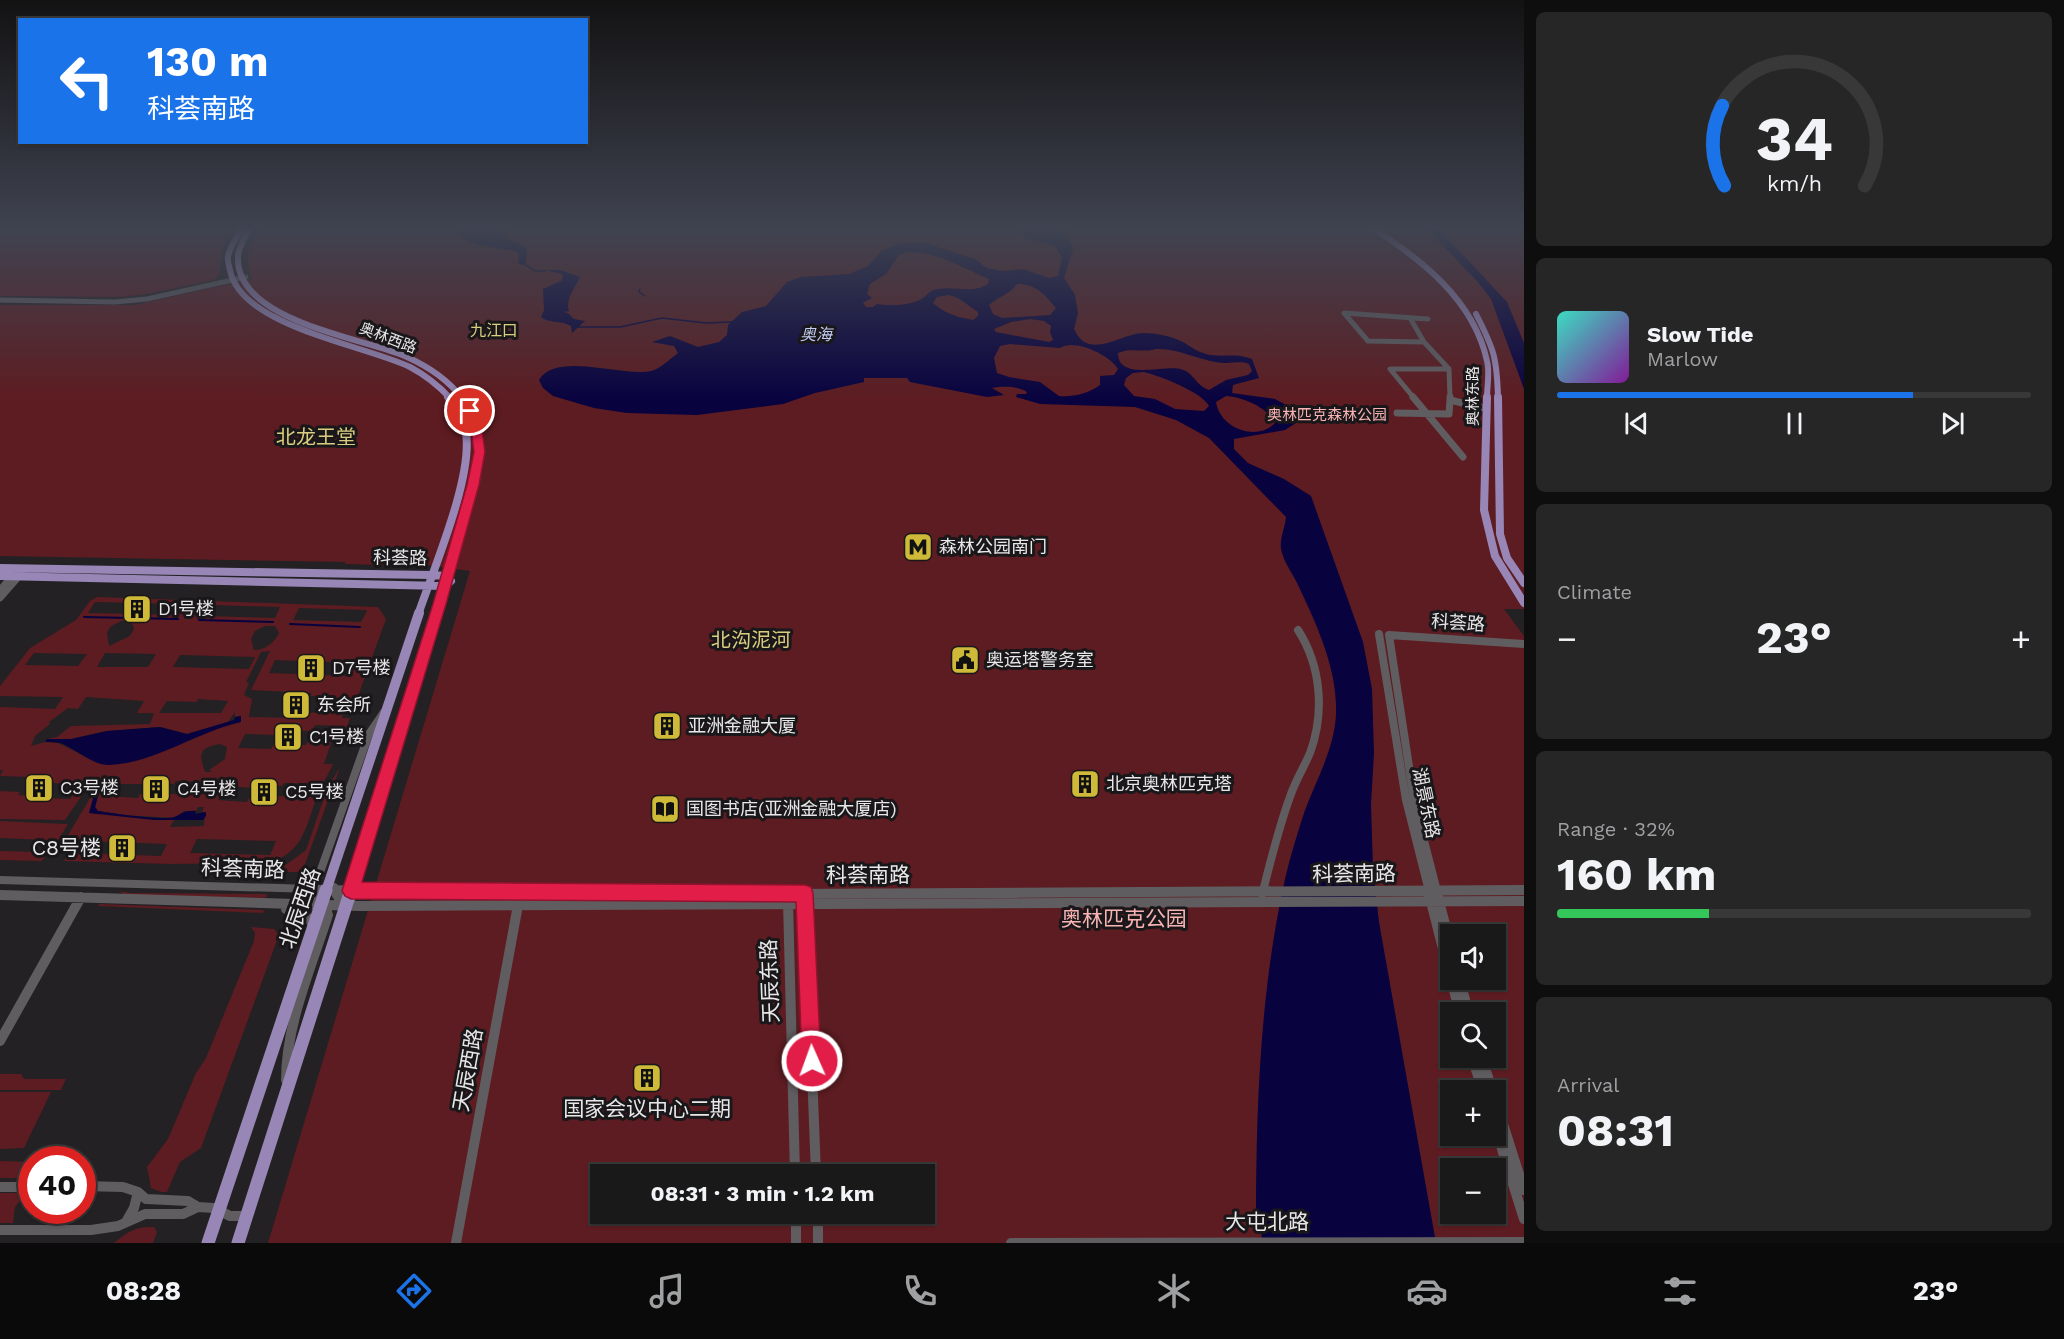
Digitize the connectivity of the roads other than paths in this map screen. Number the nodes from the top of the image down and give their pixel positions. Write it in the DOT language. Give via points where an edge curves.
graph roads {
  1 [pos="213,285"];
  2 [pos="235,285"];
  3 [pos="247,285"];
  4 [pos="1445,285"];
  5 [pos="1452,285"];
  6 [pos="0,300"];
  7 [pos="1410,318"];
  8 [pos="1428,319"];
  9 [pos="1424,342"];
  10 [pos="1449,369"];
  11 [pos="1450,400"];
  12 [pos="1487,409"];
  13 [pos="1397,413"];
  14 [pos="1428,414"];
  15 [pos="1463,457"];
  16 [pos="0,568"];
  17 [pos="19,572"];
  18 [pos="0,576"];
  19 [pos="429,581"];
  20 [pos="446,581"];
  21 [pos="1524,583"];
  22 [pos="0,590"];
  23 [pos="0,598"];
  24 [pos="1524,603"];
  25 [pos="1298,630"];
  26 [pos="1379,634"];
  27 [pos="1389,635"];
  28 [pos="1524,644"];
  29 [pos="1387,655"];
  30 [pos="388,706"];
  31 [pos="337,862"];
  32 [pos="0,880"];
  33 [pos="272,888"];
  34 [pos="304,889"];
  35 [pos="327,890"];
  36 [pos="1524,890"];
  37 [pos="351,891"];
  38 [pos="515,891"];
  39 [pos="527,891"];
  40 [pos="1262,893"];
  41 [pos="0,895"];
  42 [pos="1433,896"];
  43 [pos="81,897"];
  44 [pos="1279,898"];
  45 [pos="788,899"];
  46 [pos="805,899"];
  47 [pos="189,901"];
  48 [pos="1524,901"];
  49 [pos="266,903"];
  50 [pos="322,905"];
  51 [pos="518,905"];
  52 [pos="346,906"];
  53 [pos="360,906"];
  54 [pos="1443,924"];
  55 [pos="315,926"];
  56 [pos="1440,928"];
  57 [pos="0,1041"];
  58 [pos="286,1093"];
  59 [pos="1506,1133"];
  60 [pos="1501,1146"];
  61 [pos="795,1164"];
  62 [pos="816,1164"];
  63 [pos="96,1186"];
  64 [pos="0,1187"];
  65 [pos="18,1187"];
  66 [pos="1524,1190"];
  67 [pos="138,1192"];
  68 [pos="198,1207"];
  69 [pos="219,1211"];
  70 [pos="246,1216"];
  71 [pos="1524,1219"];
  72 [pos="125,1223"];
  73 [pos="796,1224"];
  74 [pos="818,1224"];
  75 [pos="0,1230"];
  76 [pos="1247,1242"];
  77 [pos="1436,1242"];
  78 [pos="1524,1242"];
  79 [pos="208,1243"];
  80 [pos="238,1243"];
  81 [pos="456,1243"];
  82 [pos="796,1243"];
  83 [pos="818,1243"];
  84 [pos="1011,1243"];
  1 -- 6 [label="street" via="115,302"];
  2 -- 19 [label="main road, 奥林西路" via="244,299 274,318 409,366 435,383 454,403 464,423 465,468"];
  3 -- 20 [label="main road, 奥林西路" via="268,307 409,358 445,380 464,399 476,423 479,452"];
  4 -- 12 [label="main road, 奥林东路" via="1462,304 1483,344 1488,363"];
  5 -- 21 [label="main road, 奥林东路" via="1469,304 1492,345 1497,364 1500,534 1507,558"];
  7 -- 8 [label="street"];
  7 -- 9 [label="street"];
  7 -- 9 [label="street" via="1344,313 1368,341"];
  9 -- 10 [label="street"];
  10 -- 11 [label="street"];
  10 -- 14 [label="street" via="1390,369"];
  11 -- 12 [label="street"];
  11 -- 14 [label="street" via="1449,414"];
  12 -- 24 [label="main road, 奥林东路" via="1487,531 1495,555"];
  13 -- 14 [label="street"];
  14 -- 15 [label="street"];
  16 -- 17 [label="main road, 科荟路"];
  17 -- 18 [label="main road, 科荟路"];
  17 -- 19 [label="main road, 科荟路"];
  17 -- 22 [label="street"];
  17 -- 23 [label="street"];
  19 -- 20 [label="main road, 科荟路"];
  19 -- 30 [label="main road, 北辰西路"];
  20 -- 37 [label="main road"];
  25 -- 40 [label="street" via="1306,640 1317,679 1317,726 1291,793"];
  26 -- 29 [label="street, 湖景东路"];
  27 -- 28 [label="street, 科荟路"];
  27 -- 29 [label="street, 湖景东路"];
  29 -- 42 [label="street, 湖景东路" via="1406,800"];
  30 -- 31 [label="main road, 北辰西路"];
  30 -- 34 [label="street" via="369,734 318,878"];
  31 -- 35 [label="main road, 北辰西路"];
  31 -- 53 [label="street" via="334,893 338,899"];
  32 -- 33 [label="street, 科荟南路"];
  33 -- 34 [label="street, 科荟南路"];
  33 -- 49 [label="street" via="273,896"];
  34 -- 35 [label="street, 科荟南路"];
  34 -- 58 [label="street" via="328,915 286,1056"];
  35 -- 37 [label="street, 科荟南路"];
  35 -- 50 [label="main road, 北辰西路"];
  36 -- 42 [label="street, 科荟南路"];
  37 -- 38 [label="street, 科荟南路"];
  37 -- 52 [label="main road"];
  38 -- 39 [label="street, 科荟南路"];
  38 -- 51 [label="street, 天辰西路"];
  39 -- 45 [label="street, 科荟南路"];
  39 -- 51 [label="street, 天辰西路"];
  40 -- 44 [label="street, 科荟南路"];
  40 -- 46 [label="street, 科荟南路"];
  41 -- 43 [label="street, 科荟南路"];
  42 -- 44 [label="street, 科荟南路"];
  42 -- 48 [label="street, 科荟南路"];
  42 -- 54 [label="street, 湖景东路"];
  42 -- 56 [label="street, 湖景东路"];
  43 -- 47 [label="street, 科荟南路"];
  43 -- 57 [label="street"];
  44 -- 46 [label="street, 科荟南路"];
  45 -- 46 [label="street, 科荟南路"];
  45 -- 51 [label="street, 科荟南路"];
  45 -- 61 [label="street, 天辰东路"];
  46 -- 62 [label="street, 天辰东路"];
  47 -- 49 [label="street, 科荟南路"];
  47 -- 55 [label="street" via="294,909"];
  49 -- 50 [label="street, 科荟南路"];
  50 -- 52 [label="street, 科荟南路"];
  50 -- 55 [label="main road, 北辰西路"];
  51 -- 53 [label="street, 科荟南路"];
  51 -- 81 [label="street, 天辰西路"];
  52 -- 53 [label="street, 科荟南路"];
  52 -- 58 [label="main road"];
  55 -- 69 [label="main road, 北辰西路"];
  58 -- 70 [label="main road"];
  59 -- 66 [label="street"];
  60 -- 71 [label="street"];
  63 -- 67 [label="street"];
  64 -- 65 [label="street"];
  67 -- 68 [label="street" via="146,1199 188,1201"];
  67 -- 72 [label="street"];
  68 -- 69 [label="street"];
  68 -- 72 [label="street" via="183,1214 145,1214"];
  69 -- 70 [label="street"];
  69 -- 79 [label="main road, 北辰西路"];
  70 -- 80 [label="main road"];
  72 -- 75 [label="street" via="91,1230"];
  73 -- 82 [label="street"];
  74 -- 83 [label="street"];
  76 -- 77 [label="street, 大屯北路"];
  76 -- 84 [label="street, 大屯北路"];
  77 -- 78 [label="street, 大屯北路"];
}
